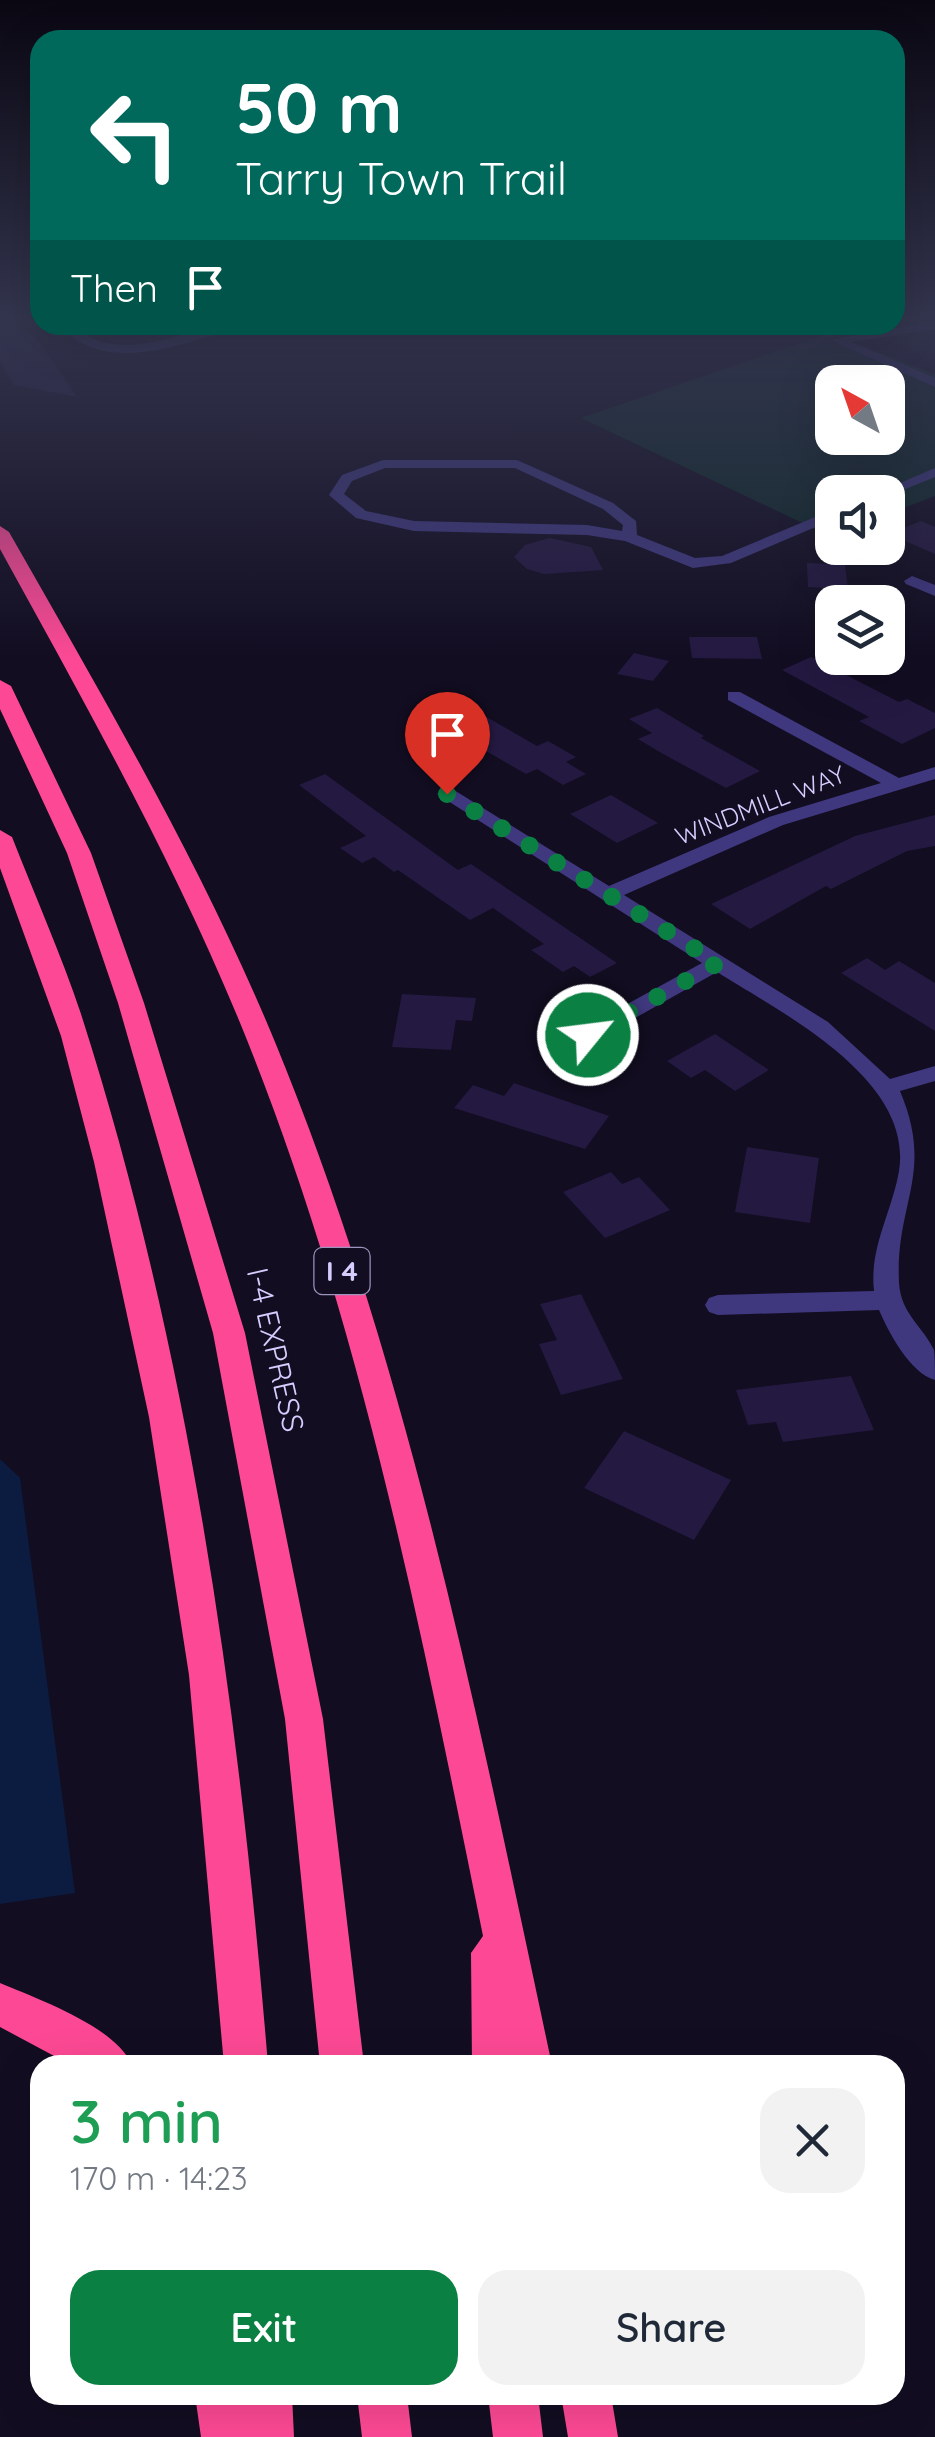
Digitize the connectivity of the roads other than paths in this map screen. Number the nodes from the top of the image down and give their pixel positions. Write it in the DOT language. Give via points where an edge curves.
graph roads {
  1 [pos="935,472"];
  2 [pos="905,484"];
  3 [pos="815,522"];
  4 [pos="0,532"];
  5 [pos="629,537"];
  6 [pos="912,581"];
  7 [pos="935,591"];
  8 [pos="0,686"];
  9 [pos="734,696"];
  10 [pos="935,774"];
  11 [pos="894,783"];
  12 [pos="447,794"];
  13 [pos="0,837"];
  14 [pos="607,895"];
  15 [pos="718,963"];
  16 [pos="588,1035"];
  17 [pos="935,1073"];
  18 [pos="884,1088"];
  19 [pos="888,1300"];
  20 [pos="718,1304"];
  21 [pos="935,1370"];
  22 [pos="492,1880"];
  23 [pos="0,2005"];
  24 [pos="95,2055"];
  25 [pos="245,2055"];
  26 [pos="341,2055"];
  27 [pos="494,2055"];
  28 [pos="528,2055"];
  29 [pos="221,2405"];
  30 [pos="267,2405"];
  31 [pos="383,2405"];
  32 [pos="514,2405"];
  33 [pos="588,2405"];
  34 [pos="226,2437"];
  35 [pos="269,2437"];
  36 [pos="387,2437"];
  37 [pos="518,2437"];
  38 [pos="593,2437"];
  1 -- 2 [label="street"];
  3 -- 5 [label="street" via="708,564 676,559"];
  4 -- 22 [label="highway, I 4" via="212,923 326,1214 410,1514"];
  5 -- 5 [label="street" via="631,524 608,506 516,464 383,464 347,478 336,495 361,515 414,526 542,526"];
  6 -- 7 [label="street"];
  8 -- 26 [label="highway, I-4 EXPRESS" via="79,853 229,1333 304,1719"];
  9 -- 11 [label="street"];
  10 -- 11 [label="street, WINDMILL WAY"];
  11 -- 14 [label="street, WINDMILL WAY" via="776,820"];
  12 -- 14 [label="street"];
  13 -- 25 [label="highway" via="74,1032 139,1286 210,1682"];
  14 -- 15 [label="street"];
  15 -- 16 [label="street"];
  15 -- 18 [label="street" via="820,1027"];
  17 -- 18 [label="street"];
  18 -- 19 [label="street" via="915,1142 888,1256"];
  19 -- 20 [label="street"];
  19 -- 21 [label="street"];
  22 -- 27 [label="highway"];
  22 -- 28 [label="highway, I 4"];
  23 -- 24 [label="highway"];
  29 -- 34 [label="highway"];
  30 -- 35 [label="highway"];
  31 -- 36 [label="highway"];
  32 -- 37 [label="highway"];
  33 -- 38 [label="highway"];
}
